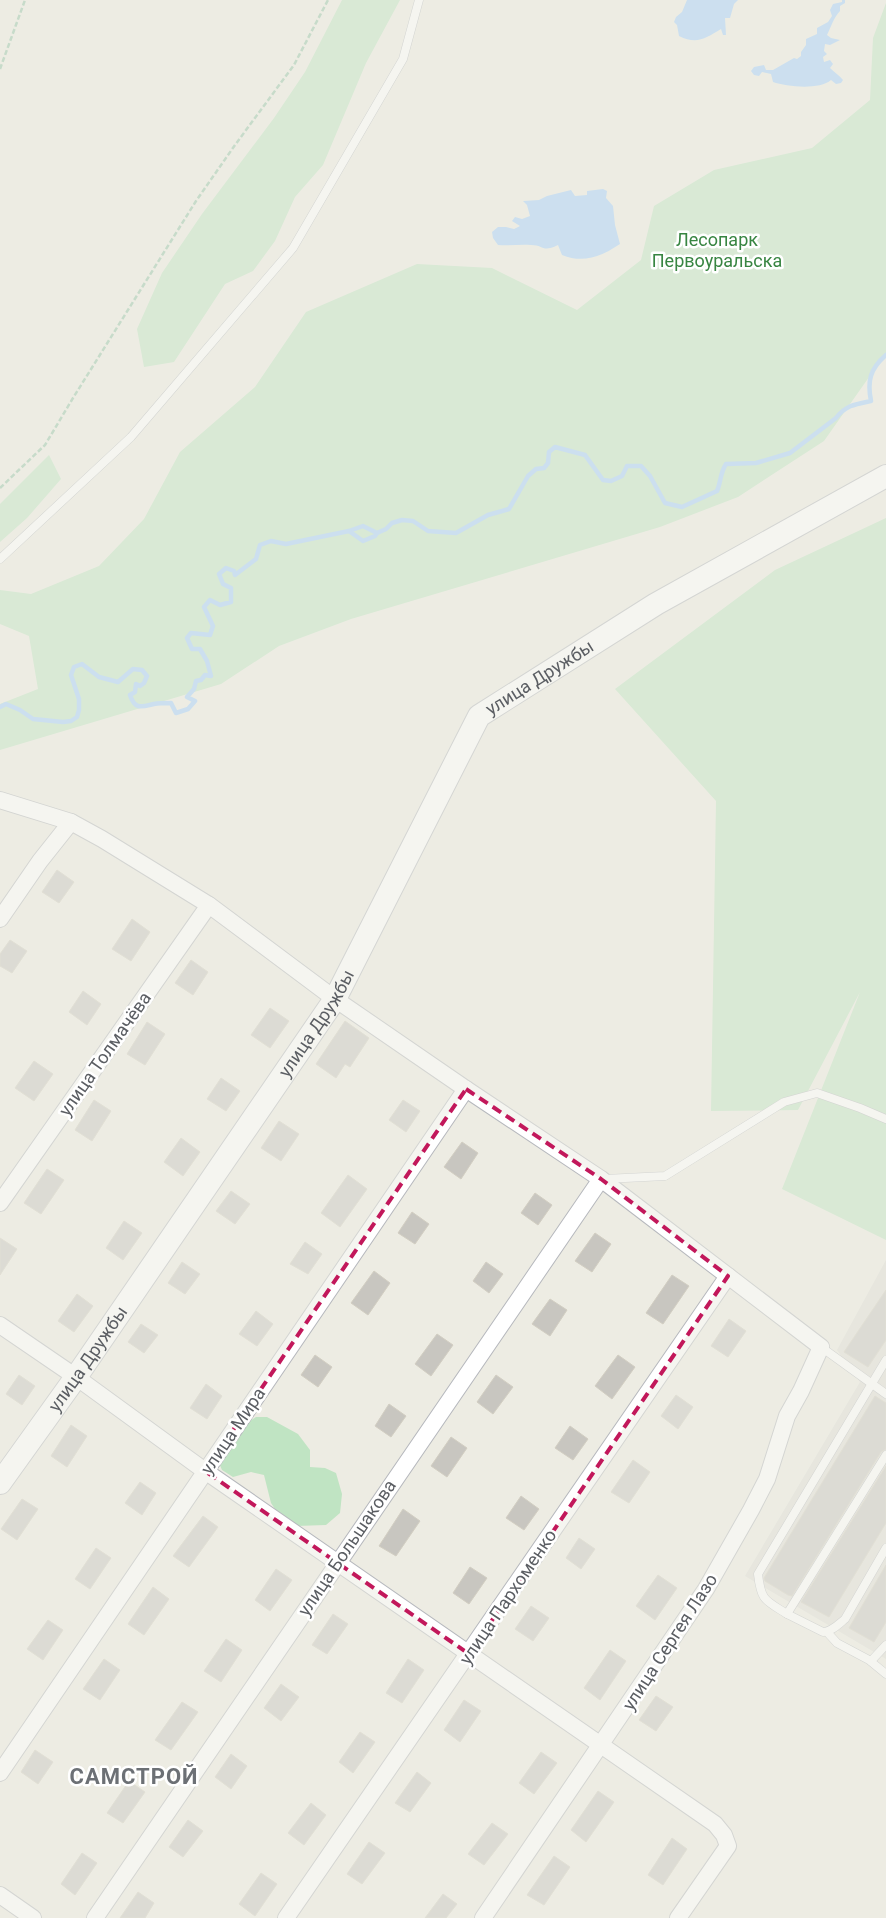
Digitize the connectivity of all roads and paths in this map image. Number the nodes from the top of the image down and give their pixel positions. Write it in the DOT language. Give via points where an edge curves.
graph roads {
  1 [pos="25,0"];
  2 [pos="328,0"];
  3 [pos="419,0"];
  4 [pos="0,69"];
  5 [pos="886,476"];
  6 [pos="0,488"];
  7 [pos="0,559"];
  8 [pos="0,800"];
  9 [pos="71,822"];
  10 [pos="209,905"];
  11 [pos="0,918"];
  12 [pos="335,999"];
  13 [pos="466,1090"];
  14 [pos="886,1119"];
  15 [pos="601,1180"];
  16 [pos="0,1203"];
  17 [pos="728,1276"];
  18 [pos="0,1325"];
  19 [pos="821,1347"];
  20 [pos="886,1360"];
  21 [pos="76,1377"];
  22 [pos="871,1383"];
  23 [pos="886,1394"];
  24 [pos="886,1455"];
  25 [pos="205,1471"];
  26 [pos="0,1483"];
  27 [pos="886,1548"];
  28 [pos="338,1562"];
  29 [pos="787,1614"];
  30 [pos="827,1632"];
  31 [pos="886,1644"];
  32 [pos="469,1654"];
  33 [pos="871,1661"];
  34 [pos="886,1674"];
  35 [pos="601,1746"];
  36 [pos="0,1773"];
  37 [pos="0,1895"];
  38 [pos="33,1918"];
  39 [pos="94,1918"];
  40 [pos="286,1918"];
  41 [pos="483,1918"];
  42 [pos="678,1918"];
  1 -- 4 [label="path"];
  2 -- 6 [label="path" via="294,64 191,209 45,445"];
  3 -- 7 [label="lane" via="403,59 292,248 131,437"];
  5 -- 12 [label="street, улица Дружбы" via="656,604 479,716"];
  8 -- 9 [label="street"];
  9 -- 10 [label="street"];
  9 -- 11 [label="street"];
  10 -- 12 [label="street"];
  10 -- 16 [label="street, улица Толмачёва"];
  12 -- 13 [label="street"];
  12 -- 21 [label="street, улица Дружбы"];
  13 -- 15 [label="street"];
  13 -- 25 [label="street, улица Мира"];
  14 -- 15 [label="lane" via="817,1093 784,1102 665,1176"];
  15 -- 17 [label="street"];
  15 -- 28 [label="street, улица Большакова"];
  17 -- 19 [label="street"];
  17 -- 32 [label="street, улица Пархоменко"];
  18 -- 21 [label="street"];
  19 -- 22 [label="lane"];
  19 -- 35 [label="street, улица Сергея Лазо" via="787,1416 767,1479 751,1510 706,1589"];
  20 -- 22 [label="lane"];
  21 -- 25 [label="street"];
  21 -- 26 [label="street, улица Дружбы"];
  22 -- 23 [label="lane"];
  22 -- 29 [label="lane" via="758,1574 760,1593 766,1601"];
  24 -- 29 [label="lane"];
  25 -- 28 [label="street"];
  25 -- 36 [label="street, улица Мира"];
  27 -- 30 [label="lane" via="845,1619"];
  28 -- 32 [label="street"];
  28 -- 39 [label="street, улица Большакова"];
  29 -- 30 [label="lane"];
  30 -- 33 [label="lane" via="837,1643"];
  31 -- 33 [label="lane"];
  32 -- 35 [label="street"];
  32 -- 40 [label="street, улица Пархоменко"];
  33 -- 34 [label="lane"];
  35 -- 41 [label="street, улица Сергея Лазо"];
  35 -- 42 [label="street" via="696,1810 724,1835 728,1846"];
  37 -- 38 [label="street"];
}
